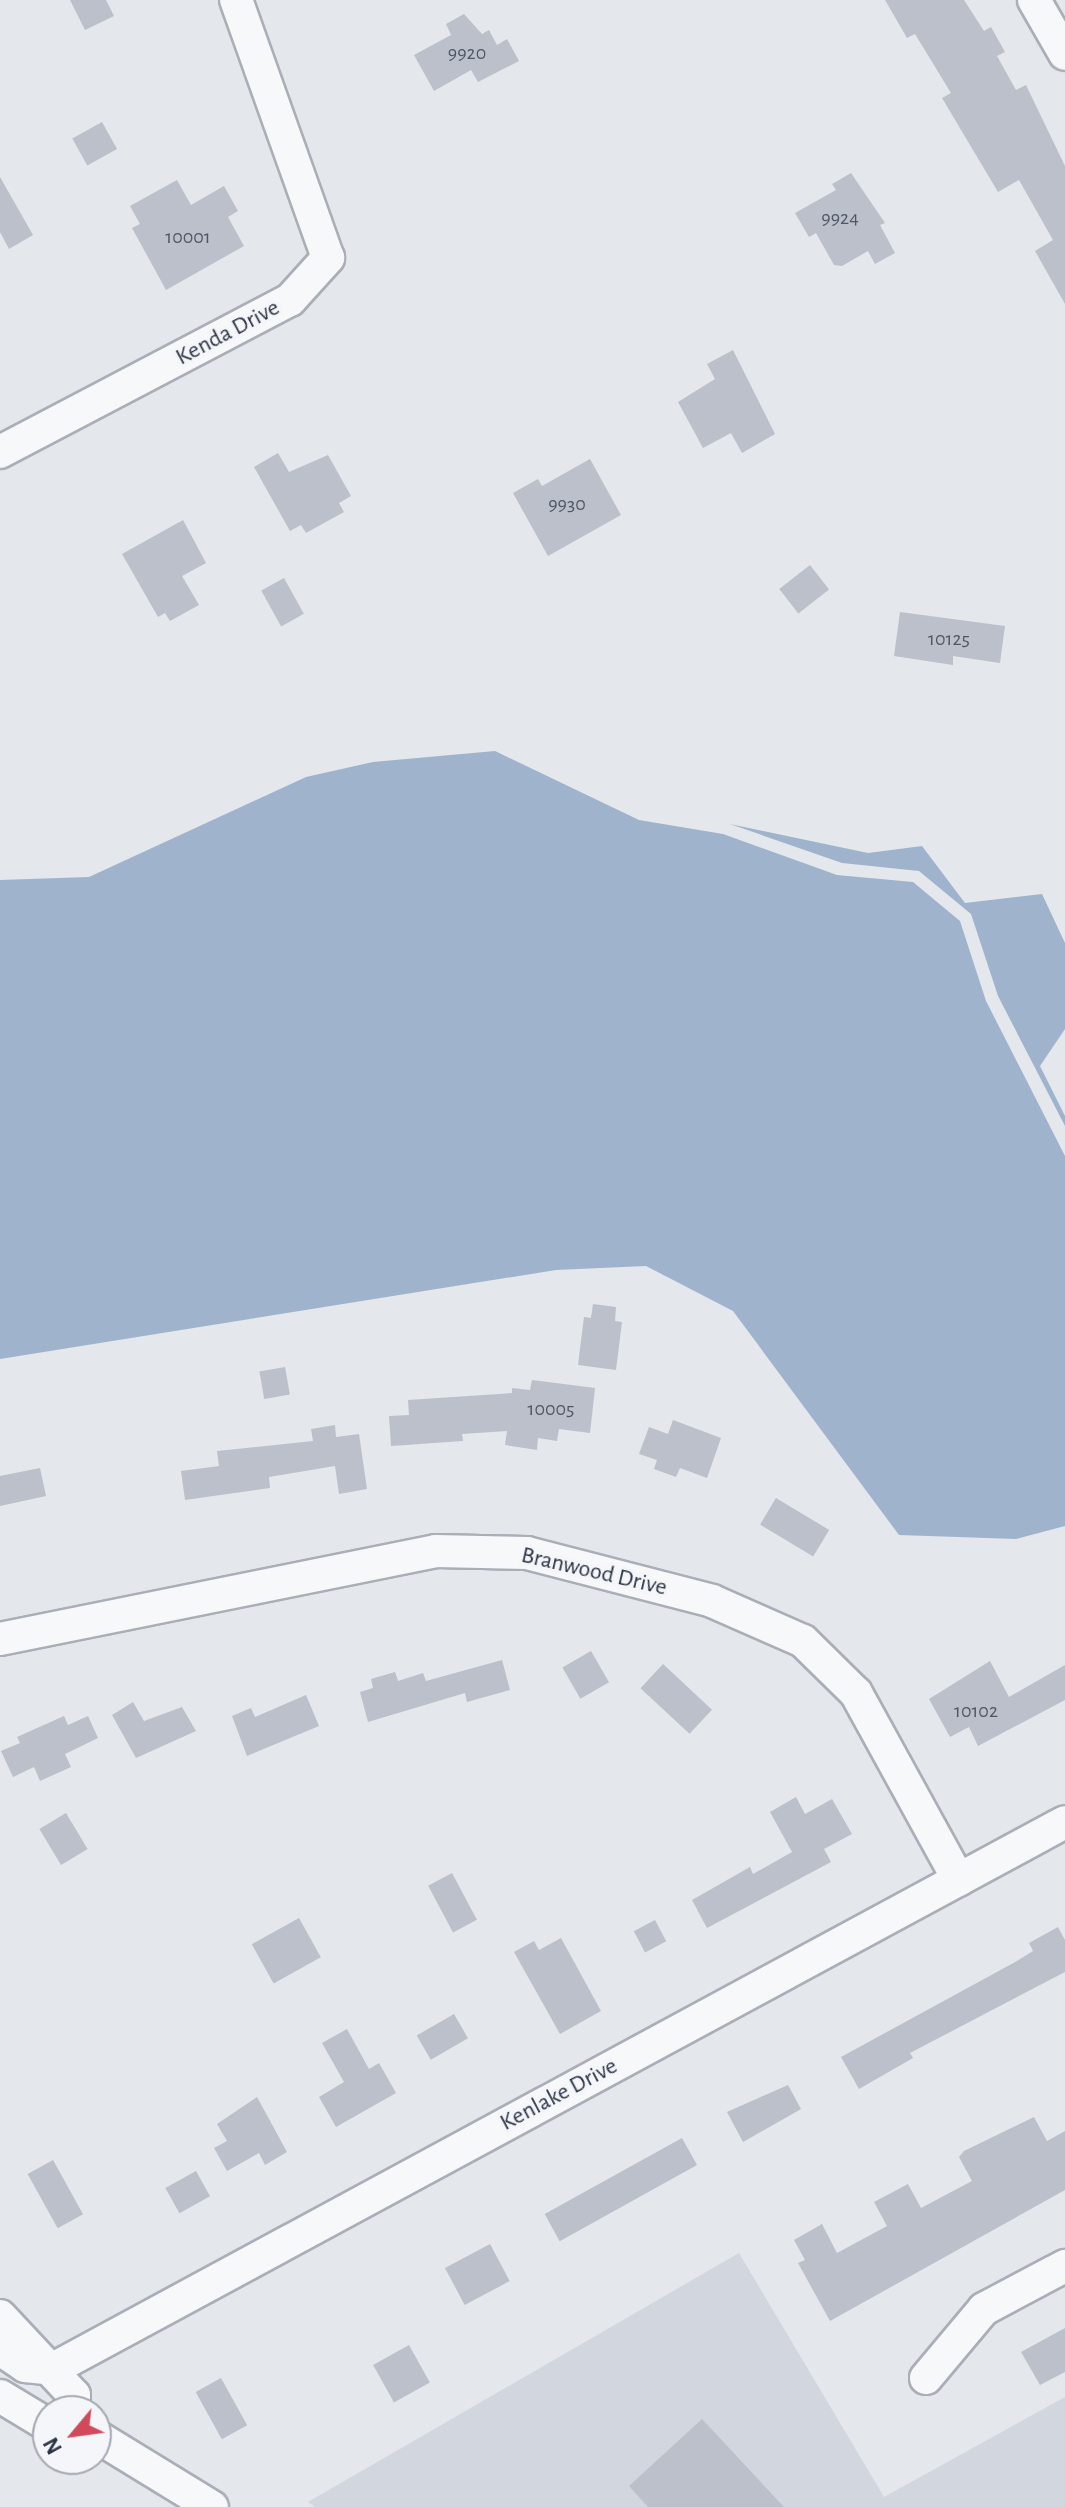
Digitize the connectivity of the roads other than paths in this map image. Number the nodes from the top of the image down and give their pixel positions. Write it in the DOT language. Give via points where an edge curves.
graph roads {
  1 [pos="236,0"];
  2 [pos="1034,0"];
  3 [pos="1065,54"];
  4 [pos="0,452"];
  5 [pos="0,1639"];
  6 [pos="1065,1822"];
  7 [pos="959,1880"];
  8 [pos="1065,2266"];
  9 [pos="0,2316"];
  10 [pos="0,2349"];
  11 [pos="53,2369"];
  12 [pos="926,2378"];
  13 [pos="74,2395"];
  14 [pos="0,2396"];
  15 [pos="32,2415"];
  16 [pos="112,2446"];
  17 [pos="212,2507"];
  1 -- 4 [label="street, Kenda Drive" via="328,258 290,300"];
  2 -- 3 [label="street"];
  5 -- 7 [label="street, Branwood Drive" via="436,1551 527,1553 712,1601 803,1641 856,1693"];
  6 -- 7 [label="street, Kenlake Drive"];
  7 -- 11 [label="street, Kenlake Drive"];
  8 -- 12 [label="street" via="984,2309"];
  9 -- 11 [label="street"];
  10 -- 11 [label="street" via="25,2366"];
  11 -- 13 [label="street"];
  14 -- 15 [label="street"];
  16 -- 17 [label="street"];
}
